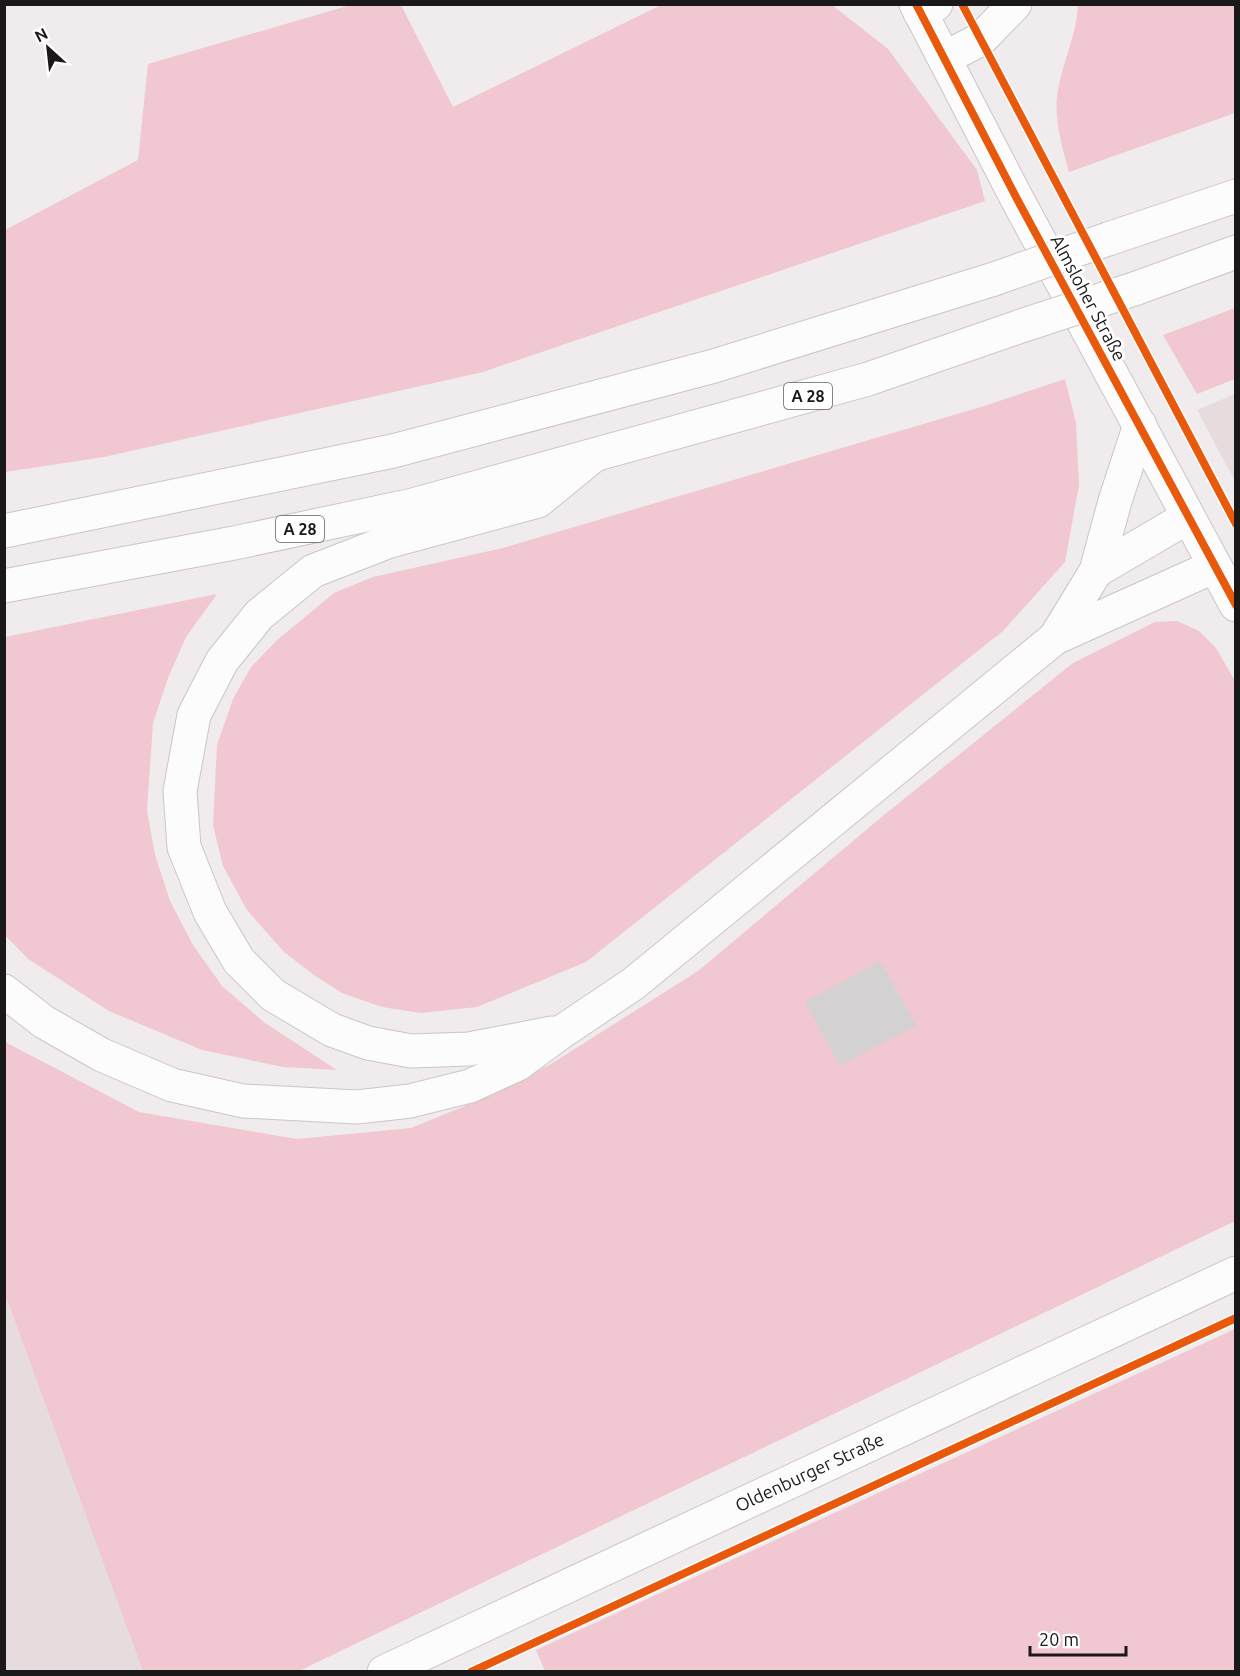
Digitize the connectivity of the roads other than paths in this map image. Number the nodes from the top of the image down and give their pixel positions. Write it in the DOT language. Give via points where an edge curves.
graph roads {
  1 [pos="1015,4"];
  2 [pos="924,7"];
  3 [pos="945,58"];
  4 [pos="1236,196"];
  5 [pos="1236,252"];
  6 [pos="1140,425"];
  7 [pos="593,456"];
  8 [pos="1188,517"];
  9 [pos="4,531"];
  10 [pos="1215,566"];
  11 [pos="1096,571"];
  12 [pos="4,586"];
  13 [pos="1236,605"];
  14 [pos="1055,638"];
  15 [pos="4,991"];
  16 [pos="563,1030"];
  17 [pos="1236,1273"];
  18 [pos="384,1671"];
  1 -- 3 [label="main road" via="981,39"];
  2 -- 3 [label="main road, Almsloher Straße"];
  3 -- 6 [label="main road, Almsloher Straße"];
  4 -- 9 [label="main road, bridge" via="994,279 714,366 393,451"];
  5 -- 7 [label="main road, A 28, bridge" via="868,379"];
  6 -- 8 [label="main road, Almsloher Straße"];
  6 -- 11 [label="main road"];
  7 -- 12 [label="main road, A 28" via="413,505"];
  7 -- 16 [label="main road" via="538,501 390,541 313,571 259,615 222,661 194,715 180,791 184,847 210,912 239,961 273,995 332,1030 368,1043 411,1051 468,1049"];
  8 -- 10 [label="main road, Almsloher Straße"];
  8 -- 11 [label="main road"];
  10 -- 13 [label="main road, Almsloher Straße"];
  10 -- 14 [label="main road"];
  11 -- 14 [label="main road"];
  14 -- 16 [label="main road" via="633,984"];
  15 -- 16 [label="main road" via="53,1028 102,1055 172,1085 243,1101 304,1106 357,1107 410,1101 470,1086 518,1064"];
  17 -- 18 [label="main road, Oldenburger Straße"];
}
